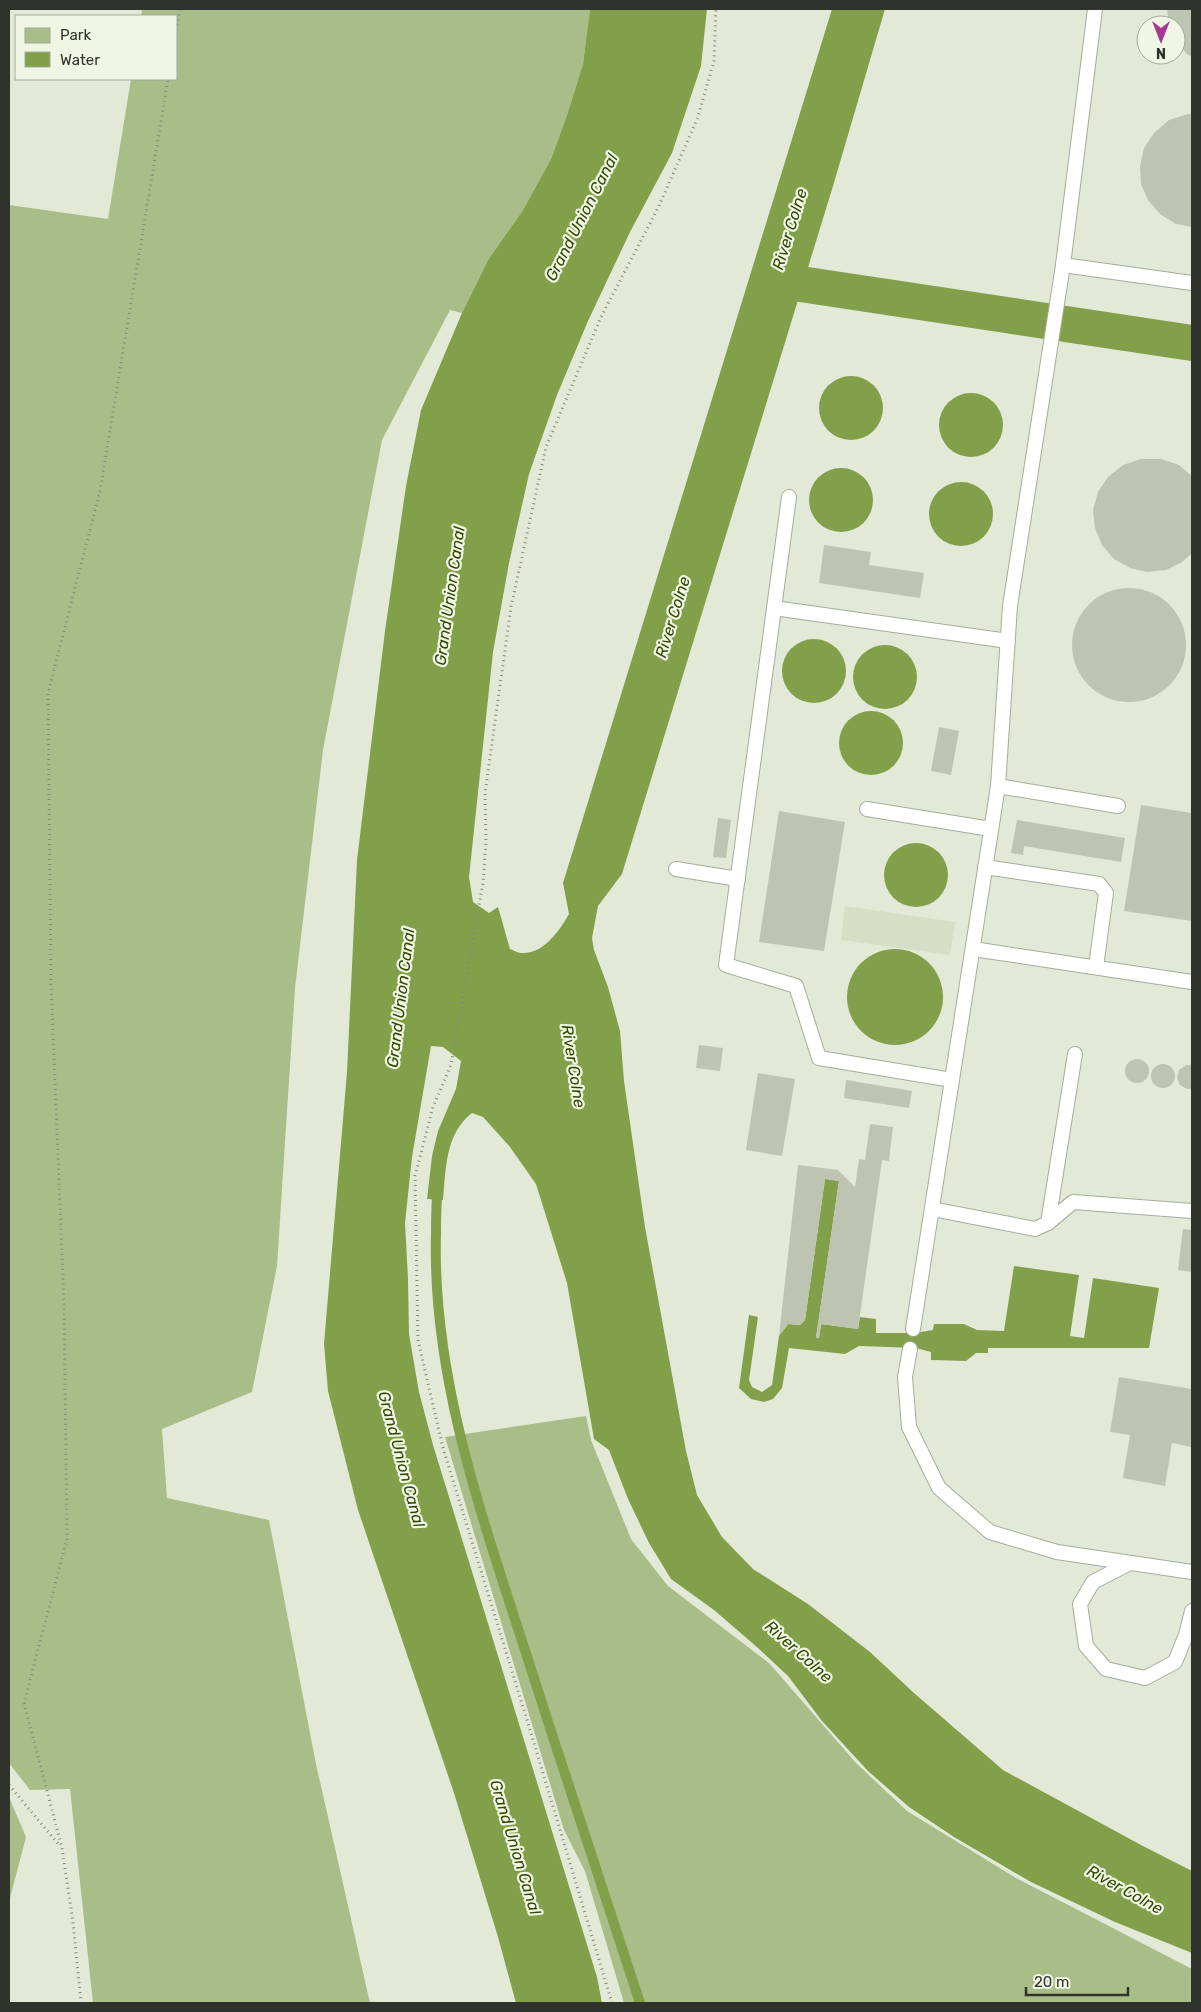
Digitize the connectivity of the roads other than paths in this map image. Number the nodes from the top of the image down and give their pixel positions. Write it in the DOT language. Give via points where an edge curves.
graph roads {
  1 [pos="1094,9"];
  2 [pos="1063,265"];
  3 [pos="1192,283"];
  4 [pos="789,497"];
  5 [pos="774,608"];
  6 [pos="1008,641"];
  7 [pos="998,786"];
  8 [pos="1118,806"];
  9 [pos="868,809"];
  10 [pos="991,829"];
  11 [pos="985,866"];
  12 [pos="676,869"];
  13 [pos="738,879"];
  14 [pos="973,948"];
  15 [pos="1096,967"];
  16 [pos="1192,982"];
  17 [pos="1075,1054"];
  18 [pos="952,1080"];
  19 [pos="932,1209"];
  20 [pos="1192,1211"];
  21 [pos="1048,1223"];
  22 [pos="913,1329"];
  23 [pos="910,1349"];
  24 [pos="1130,1563"];
  25 [pos="1192,1572"];
  26 [pos="1192,1611"];
  1 -- 2 [label="lane"];
  2 -- 3 [label="lane"];
  2 -- 6 [label="lane" via="1010,606"];
  4 -- 5 [label="lane"];
  5 -- 6 [label="lane"];
  5 -- 13 [label="lane"];
  6 -- 7 [label="lane"];
  7 -- 8 [label="lane"];
  7 -- 10 [label="lane"];
  9 -- 10 [label="lane"];
  10 -- 11 [label="lane"];
  11 -- 14 [label="lane"];
  11 -- 15 [label="lane" via="1099,884 1106,893"];
  12 -- 13 [label="lane"];
  13 -- 18 [label="lane" via="726,965 796,986 819,1058"];
  14 -- 15 [label="lane"];
  14 -- 18 [label="lane"];
  15 -- 16 [label="lane"];
  17 -- 21 [label="lane"];
  18 -- 19 [label="lane"];
  19 -- 21 [label="lane" via="1035,1229"];
  19 -- 22 [label="lane"];
  20 -- 21 [label="lane" via="1073,1202"];
  23 -- 24 [label="lane" via="905,1377 909,1427 939,1488 990,1532 1057,1552"];
  24 -- 25 [label="lane"];
  24 -- 26 [label="lane" via="1094,1582 1080,1604 1086,1646 1106,1669 1145,1678 1175,1662"];
}
